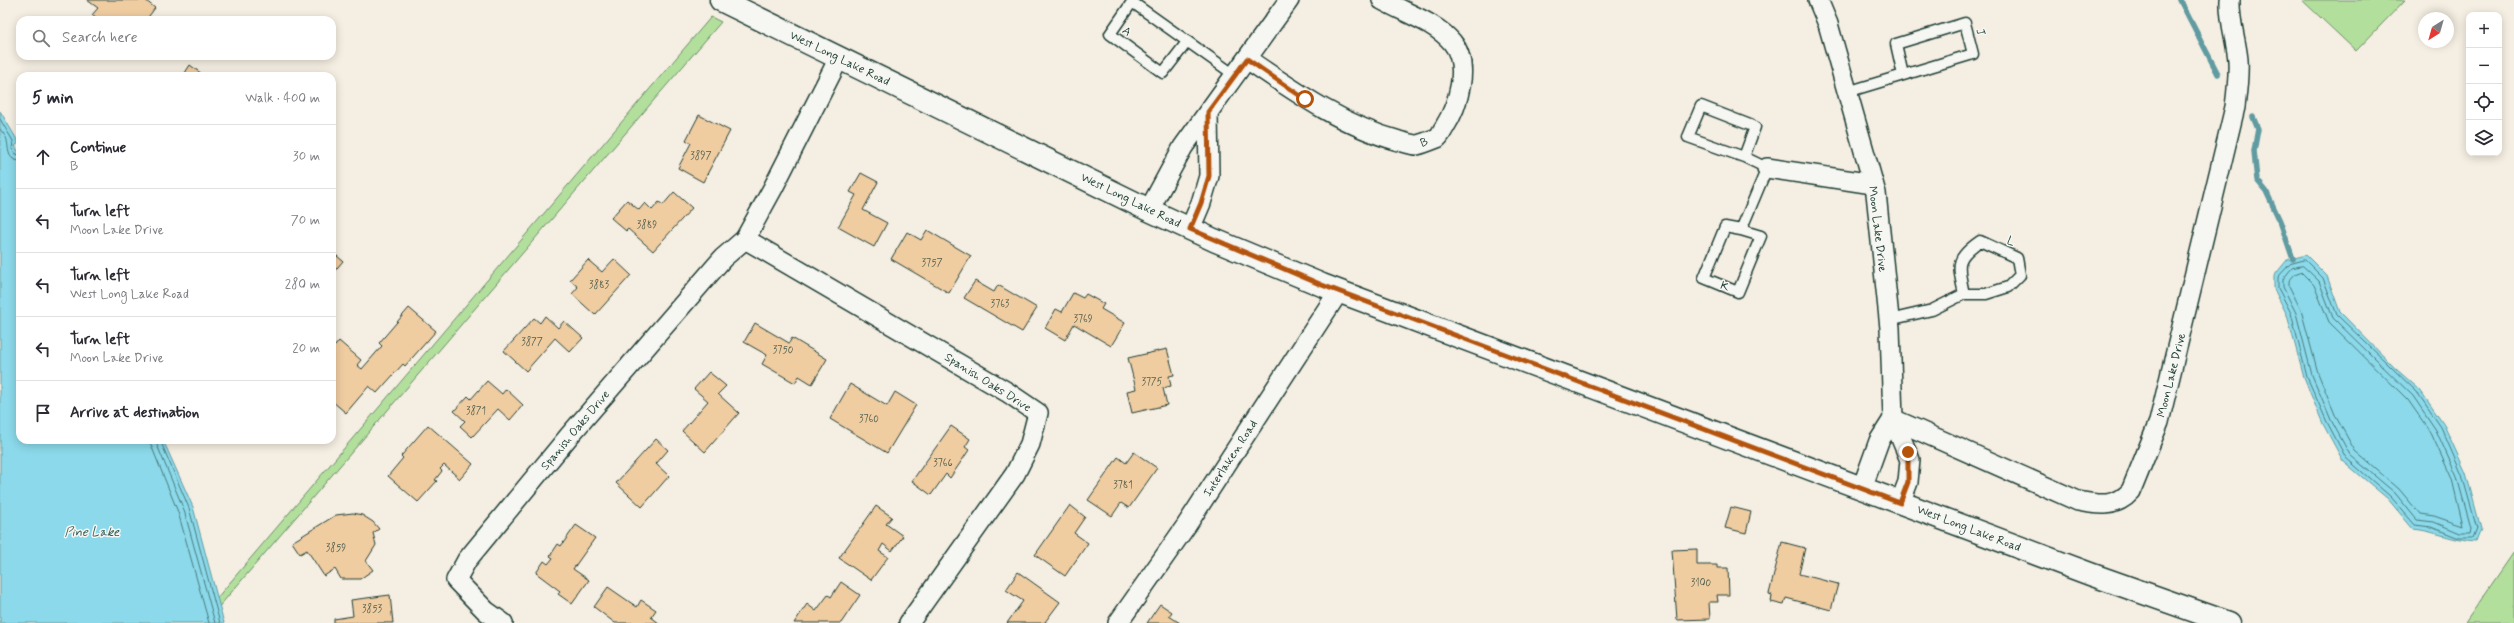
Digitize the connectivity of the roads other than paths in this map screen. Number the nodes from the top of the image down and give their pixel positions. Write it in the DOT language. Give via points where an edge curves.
graph roads {
  1 [pos="721,0"];
  2 [pos="1289,0"];
  3 [pos="1382,0"];
  4 [pos="1818,0"];
  5 [pos="2230,0"];
  6 [pos="1187,42"];
  7 [pos="838,58"];
  8 [pos="1247,59"];
  9 [pos="1903,75"];
  10 [pos="1236,76"];
  11 [pos="1847,92"];
  12 [pos="1208,112"];
  13 [pos="1744,157"];
  14 [pos="1767,168"];
  15 [pos="1873,184"];
  16 [pos="1149,210"];
  17 [pos="1190,229"];
  18 [pos="1742,230"];
  19 [pos="745,238"];
  20 [pos="1339,291"];
  21 [pos="1964,294"];
  22 [pos="1889,320"];
  23 [pos="1893,419"];
  24 [pos="1862,488"];
  25 [pos="1900,503"];
  26 [pos="503,623"];
  27 [pos="910,623"];
  28 [pos="1118,623"];
  29 [pos="2228,623"];
  1 -- 7 [label="main road, West Long Lake Road"];
  2 -- 8 [label="street"];
  3 -- 8 [label="street, B" via="1426,22 1445,35 1459,55 1462,73 1458,96 1438,137 1416,145 1379,135 1305,99"];
  4 -- 11 [label="street, Moon Lake Drive" via="1828,24"];
  5 -- 23 [label="street, Moon Lake Drive" via="2229,13 2238,59 2238,84 2234,107 2159,422 2131,491 2124,499 2113,504 2100,505 2078,501"];
  6 -- 6 [label="lane, A" via="1132,2 1110,34 1163,73"];
  6 -- 10 [label="lane, A"];
  7 -- 16 [label="main road, West Long Lake Road"];
  7 -- 19 [label="street, Spanish Oaks Drive"];
  8 -- 10 [label="street"];
  9 -- 9 [label="lane, J" via="1973,54 1965,23 1896,44"];
  9 -- 11 [label="lane, J"];
  10 -- 12 [label="street"];
  11 -- 15 [label="street, Moon Lake Drive"];
  12 -- 16 [label="street" via="1183,146"];
  12 -- 17 [label="street" via="1209,176"];
  13 -- 13 [label="lane" via="1755,127 1701,106 1688,137"];
  13 -- 14 [label="lane"];
  14 -- 15 [label="street"];
  14 -- 18 [label="lane"];
  15 -- 22 [label="street, Moon Lake Drive"];
  16 -- 17 [label="main road, West Long Lake Road"];
  17 -- 20 [label="main road, West Long Lake Road"];
  18 -- 18 [label="lane, K" via="1725,227 1704,278 1738,292 1761,236"];
  19 -- 26 [label="street, Spanish Oaks Drive" via="723,258 569,436 467,560 456,580 486,611"];
  19 -- 27 [label="street, Spanish Oaks Drive" via="1007,392 1038,413 1030,444 1015,474"];
  20 -- 24 [label="main road, West Long Lake Road"];
  20 -- 28 [label="street, Interlaken Road" via="1186,526"];
  21 -- 21 [label="lane, L" via="1986,294 2008,287 2020,275 2017,258 1980,241 1964,252 1958,267"];
  21 -- 22 [label="lane, L" via="1932,310"];
  22 -- 23 [label="street, Moon Lake Drive"];
  23 -- 24 [label="street" via="1879,441"];
  23 -- 25 [label="street, Moon Lake Drive" via="1910,460 1908,482"];
  24 -- 25 [label="main road, West Long Lake Road"];
  25 -- 29 [label="main road, West Long Lake Road"];
}
